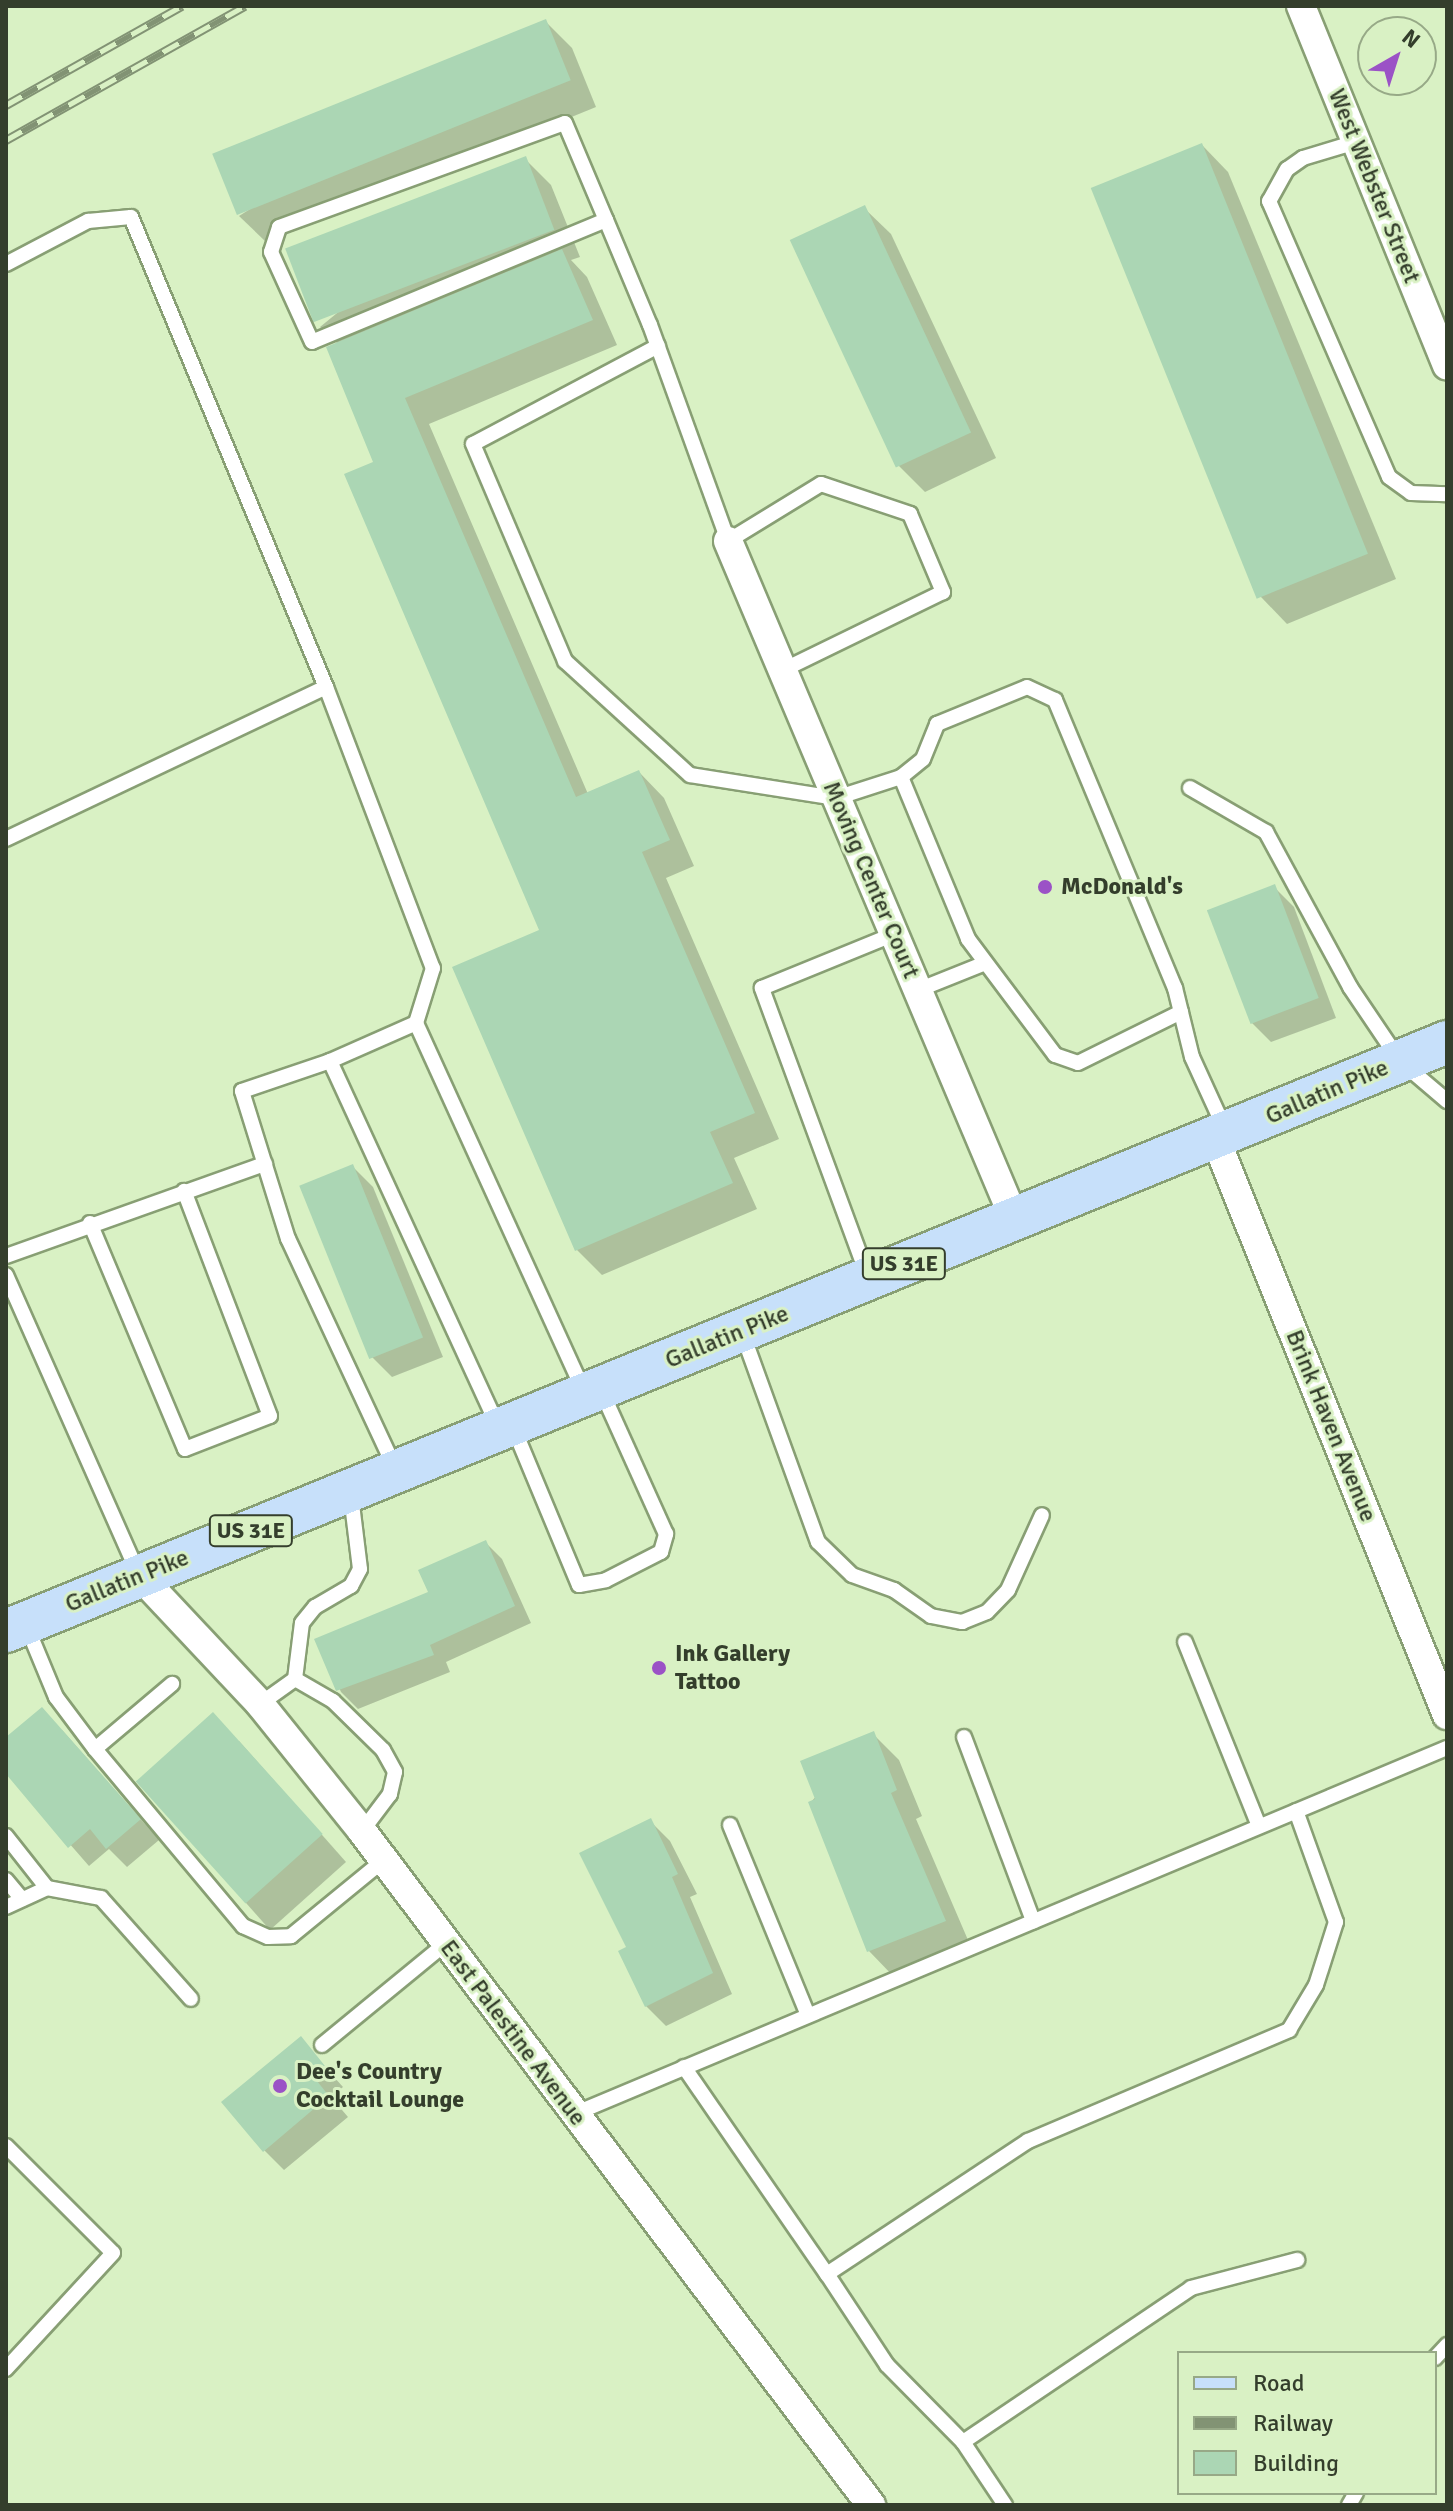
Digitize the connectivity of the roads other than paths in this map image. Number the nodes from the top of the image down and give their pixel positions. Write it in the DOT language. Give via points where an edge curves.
graph roads {
  1 [pos="1301,6"];
  2 [pos="1356,142"];
  3 [pos="606,220"];
  4 [pos="6,264"];
  5 [pos="658,346"];
  6 [pos="1447,366"];
  7 [pos="1447,494"];
  8 [pos="728,541"];
  9 [pos="783,670"];
  10 [pos="326,687"];
  11 [pos="901,777"];
  12 [pos="1190,788"];
  13 [pos="836,798"];
  14 [pos="6,839"];
  15 [pos="894,934"];
  16 [pos="985,963"];
  17 [pos="918,990"];
  18 [pos="1181,1012"];
  19 [pos="416,1023"];
  20 [pos="1447,1042"];
  21 [pos="330,1061"];
  22 [pos="1400,1061"];
  23 [pos="1447,1101"];
  24 [pos="1221,1136"];
  25 [pos="265,1164"];
  26 [pos="184,1191"];
  27 [pos="1014,1218"];
  28 [pos="90,1223"];
  29 [pos="6,1256"];
  30 [pos="6,1275"];
  31 [pos="869,1278"];
  32 [pos="742,1330"];
  33 [pos="593,1392"];
  34 [pos="506,1427"];
  35 [pos="397,1473"];
  36 [pos="350,1492"];
  37 [pos="1042,1515"];
  38 [pos="139,1575"];
  39 [pos="16,1627"];
  40 [pos="1185,1642"];
  41 [pos="295,1679"];
  42 [pos="172,1684"];
  43 [pos="260,1704"];
  44 [pos="1447,1715"];
  45 [pos="964,1737"];
  46 [pos="1447,1748"];
  47 [pos="95,1749"];
  48 [pos="1296,1811"];
  49 [pos="1258,1824"];
  50 [pos="730,1825"];
  51 [pos="362,1831"];
  52 [pos="6,1836"];
  53 [pos="384,1860"];
  54 [pos="6,1880"];
  55 [pos="47,1888"];
  56 [pos="22,1899"];
  57 [pos="6,1907"];
  58 [pos="1033,1921"];
  59 [pos="446,1943"];
  60 [pos="191,1999"];
  61 [pos="807,2013"];
  62 [pos="322,2045"];
  63 [pos="684,2067"];
  64 [pos="574,2114"];
  65 [pos="6,2146"];
  66 [pos="1297,2260"];
  67 [pos="827,2274"];
  68 [pos="6,2369"];
  69 [pos="963,2442"];
  70 [pos="871,2505"];
  71 [pos="1005,2505"];
  1 -- 2 [label="street, West Webster Street"];
  2 -- 6 [label="street, West Webster Street"];
  2 -- 7 [label="lane" via="1303,158 1287,169 1269,201 1389,477 1411,493"];
  3 -- 3 [label="lane" via="565,123 279,227 271,252 312,342"];
  3 -- 5 [label="lane"];
  4 -- 10 [label="lane" via="88,221 131,217"];
  5 -- 8 [label="lane"];
  5 -- 13 [label="lane" via="473,444 565,661 690,775"];
  8 -- 9 [label="street, Moving Center Court"];
  8 -- 9 [label="lane" via="821,484 910,514 943,592"];
  9 -- 13 [label="street, Moving Center Court"];
  10 -- 14 [label="lane"];
  10 -- 19 [label="lane" via="433,968"];
  11 -- 13 [label="lane"];
  11 -- 16 [label="lane" via="968,939"];
  11 -- 18 [label="lane" via="923,759 937,724 1027,687 1055,700"];
  12 -- 22 [label="lane" via="1266,832 1350,987"];
  13 -- 15 [label="street, Moving Center Court"];
  15 -- 17 [label="street, Moving Center Court"];
  15 -- 31 [label="lane" via="762,988"];
  16 -- 17 [label="lane"];
  16 -- 18 [label="lane" via="1055,1055 1078,1063"];
  17 -- 27 [label="street, Moving Center Court"];
  18 -- 24 [label="lane"];
  19 -- 21 [label="lane"];
  19 -- 33 [label="lane"];
  20 -- 22 [label="main road, Gallatin Pike / US 31E"];
  21 -- 25 [label="lane" via="242,1091"];
  21 -- 34 [label="lane"];
  22 -- 23 [label="lane"];
  22 -- 24 [label="main road, Gallatin Pike / US 31E"];
  24 -- 27 [label="main road, Gallatin Pike / US 31E"];
  24 -- 44 [label="street, Brink Haven Avenue"];
  25 -- 26 [label="lane"];
  25 -- 35 [label="lane" via="288,1239"];
  26 -- 28 [label="lane"];
  26 -- 28 [label="lane" via="270,1416 185,1449"];
  27 -- 31 [label="main road, Gallatin Pike / US 31E"];
  28 -- 29 [label="lane"];
  30 -- 38 [label="lane"];
  31 -- 32 [label="main road, Gallatin Pike / US 31E"];
  32 -- 33 [label="main road, Gallatin Pike / US 31E"];
  32 -- 37 [label="lane" via="818,1542 852,1575 894,1590 931,1616 962,1622 987,1612 1008,1590"];
  33 -- 34 [label="main road, Gallatin Pike / US 31E"];
  33 -- 34 [label="lane" via="666,1534 661,1552 606,1580 579,1585"];
  34 -- 35 [label="main road, Gallatin Pike / US 31E"];
  35 -- 36 [label="main road, Gallatin Pike / US 31E"];
  36 -- 38 [label="main road, Gallatin Pike / US 31E"];
  36 -- 41 [label="lane" via="360,1569 351,1586 315,1607 302,1623"];
  38 -- 39 [label="main road, Gallatin Pike / US 31E"];
  38 -- 43 [label="street, East Palestine Avenue"];
  39 -- 47 [label="lane" via="56,1697"];
  40 -- 49 [label="lane"];
  41 -- 43 [label="lane"];
  41 -- 51 [label="lane" via="333,1701 383,1750 395,1772 390,1794"];
  42 -- 47 [label="lane"];
  43 -- 51 [label="street, East Palestine Avenue"];
  45 -- 58 [label="lane"];
  46 -- 48 [label="lane"];
  47 -- 53 [label="lane" via="243,1926 268,1937 291,1936"];
  48 -- 49 [label="lane"];
  48 -- 67 [label="lane" via="1336,1922 1316,1985 1289,2030 1028,2141"];
  49 -- 58 [label="lane"];
  50 -- 61 [label="lane"];
  51 -- 53 [label="street, East Palestine Avenue"];
  52 -- 55 [label="lane"];
  53 -- 59 [label="street, East Palestine Avenue"];
  54 -- 56 [label="lane"];
  55 -- 56 [label="lane"];
  55 -- 60 [label="lane" via="101,1898"];
  56 -- 57 [label="lane"];
  58 -- 61 [label="lane"];
  59 -- 62 [label="lane"];
  59 -- 64 [label="street, East Palestine Avenue"];
  61 -- 63 [label="lane"];
  63 -- 64 [label="lane"];
  63 -- 67 [label="lane"];
  64 -- 70 [label="street, East Palestine Avenue"];
  65 -- 68 [label="lane" via="113,2253"];
  66 -- 69 [label="lane" via="1191,2288"];
  67 -- 69 [label="lane" via="887,2365"];
  69 -- 71 [label="lane"];
}
